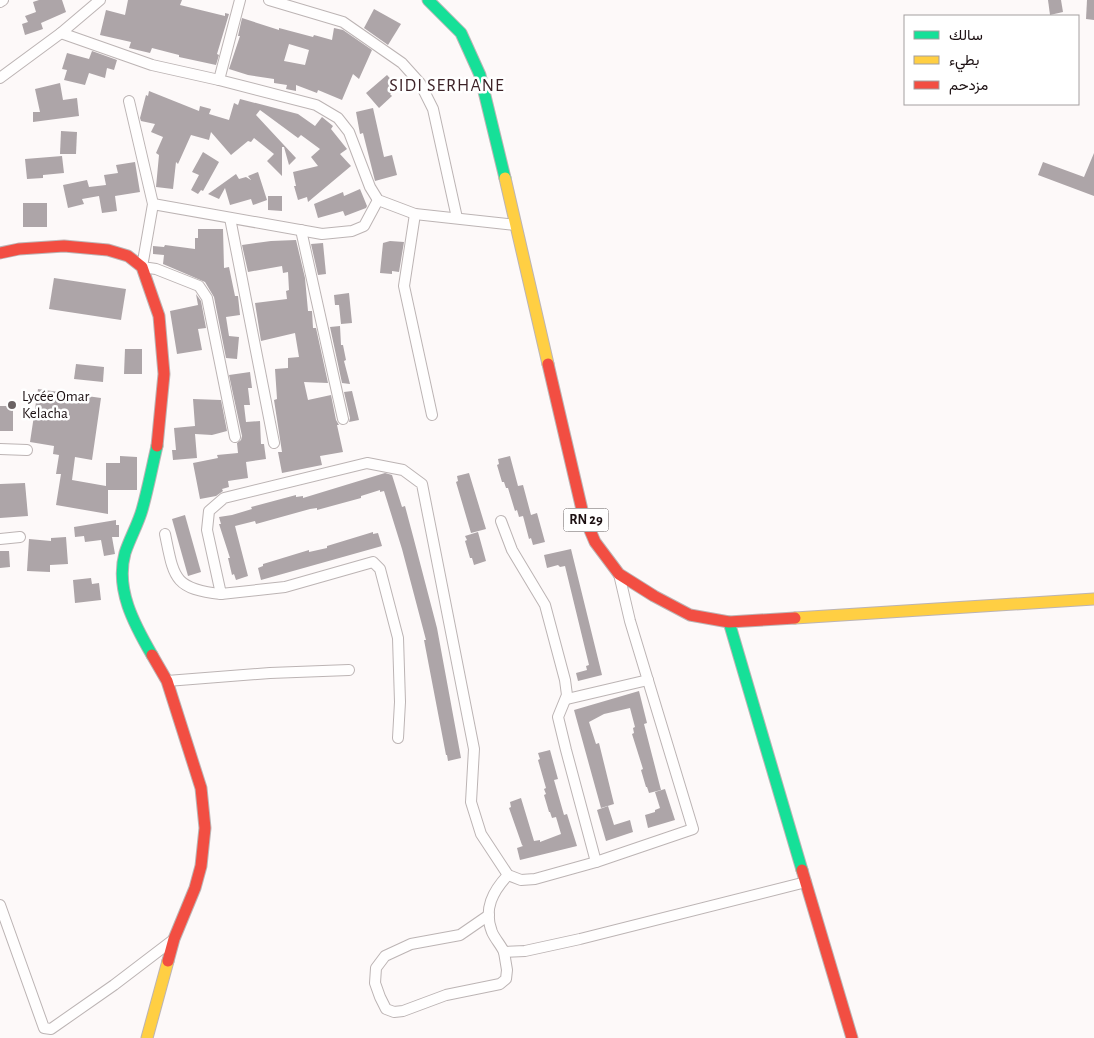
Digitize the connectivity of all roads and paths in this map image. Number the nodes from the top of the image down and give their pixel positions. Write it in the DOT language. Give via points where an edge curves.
graph roads {
  1 [pos="100,0"];
  2 [pos="240,0"];
  3 [pos="269,0"];
  4 [pos="428,0"];
  5 [pos="60,33"];
  6 [pos="0,78"];
  7 [pos="220,80"];
  8 [pos="129,101"];
  9 [pos="378,200"];
  10 [pos="153,204"];
  11 [pos="415,214"];
  12 [pos="230,218"];
  13 [pos="457,218"];
  14 [pos="516,226"];
  15 [pos="301,230"];
  16 [pos="0,254"];
  17 [pos="142,267"];
  18 [pos="432,415"];
  19 [pos="342,419"];
  20 [pos="235,437"];
  21 [pos="274,443"];
  22 [pos="0,449"];
  23 [pos="27,450"];
  24 [pos="501,521"];
  25 [pos="165,534"];
  26 [pos="20,537"];
  27 [pos="0,539"];
  28 [pos="619,574"];
  29 [pos="221,594"];
  30 [pos="1093,596"];
  31 [pos="729,622"];
  32 [pos="349,670"];
  33 [pos="648,680"];
  34 [pos="167,681"];
  35 [pos="566,699"];
  36 [pos="398,738"];
  37 [pos="596,862"];
  38 [pos="508,876"];
  39 [pos="806,882"];
  40 [pos="0,905"];
  41 [pos="489,915"];
  42 [pos="174,939"];
  43 [pos="504,952"];
  44 [pos="147,1038"];
  45 [pos="852,1038"];
  1 -- 5 [label="street"];
  2 -- 7 [label="street"];
  3 -- 13 [label="street" via="343,22 402,63 420,84 433,109"];
  4 -- 14 [label="main road, RN 29" via="461,33 480,75"];
  5 -- 6 [label="street"];
  5 -- 7 [label="street" via="152,65"];
  7 -- 9 [label="street" via="316,105 338,118 349,132 370,188"];
  8 -- 10 [label="street"];
  9 -- 11 [label="street"];
  9 -- 15 [label="street" via="364,226 322,234"];
  10 -- 12 [label="street"];
  10 -- 17 [label="street"];
  11 -- 13 [label="street"];
  11 -- 18 [label="street" via="404,286"];
  12 -- 15 [label="street"];
  12 -- 21 [label="street"];
  13 -- 14 [label="street"];
  14 -- 28 [label="main road, RN 29" via="583,514 595,542"];
  15 -- 19 [label="street"];
  16 -- 17 [label="main road" via="19,249 64,246 108,250 128,256"];
  17 -- 20 [label="street" via="156,269 199,286 207,298"];
  17 -- 34 [label="main road" via="159,316 164,374 158,440 142,510 125,554 123,572 125,596 133,622"];
  22 -- 23 [label="street"];
  24 -- 35 [label="street" via="512,550 545,605 565,680"];
  25 -- 29 [label="street" via="173,572 185,586"];
  26 -- 27 [label="street"];
  28 -- 31 [label="main road, RN 29" via="690,615"];
  28 -- 33 [label="street"];
  29 -- 36 [label="street" via="285,587 373,562 380,569 398,638"];
  29 -- 38 [label="street" via="207,530 209,511 224,498 367,463 403,470 422,484 474,749 471,802 481,834"];
  30 -- 31 [label="main road, RN 29"];
  31 -- 39 [label="main road"];
  32 -- 34 [label="street"];
  33 -- 35 [label="street"];
  33 -- 37 [label="street" via="693,829"];
  34 -- 42 [label="main road" via="201,788 205,828 196,888"];
  35 -- 37 [label="street" via="558,717"];
  37 -- 38 [label="street" via="535,879"];
  38 -- 41 [label="street" via="491,899"];
  39 -- 43 [label="street" via="571,941"];
  39 -- 45 [label="main road"];
  40 -- 42 [label="street" via="44,1028 51,1029"];
  41 -- 43 [label="street" via="492,932"];
  41 -- 43 [label="street" via="460,935 411,944 385,956 376,968 375,983 380,997 386,1009 394,1012 500,984 506,979"];
  42 -- 44 [label="main road"];
}
